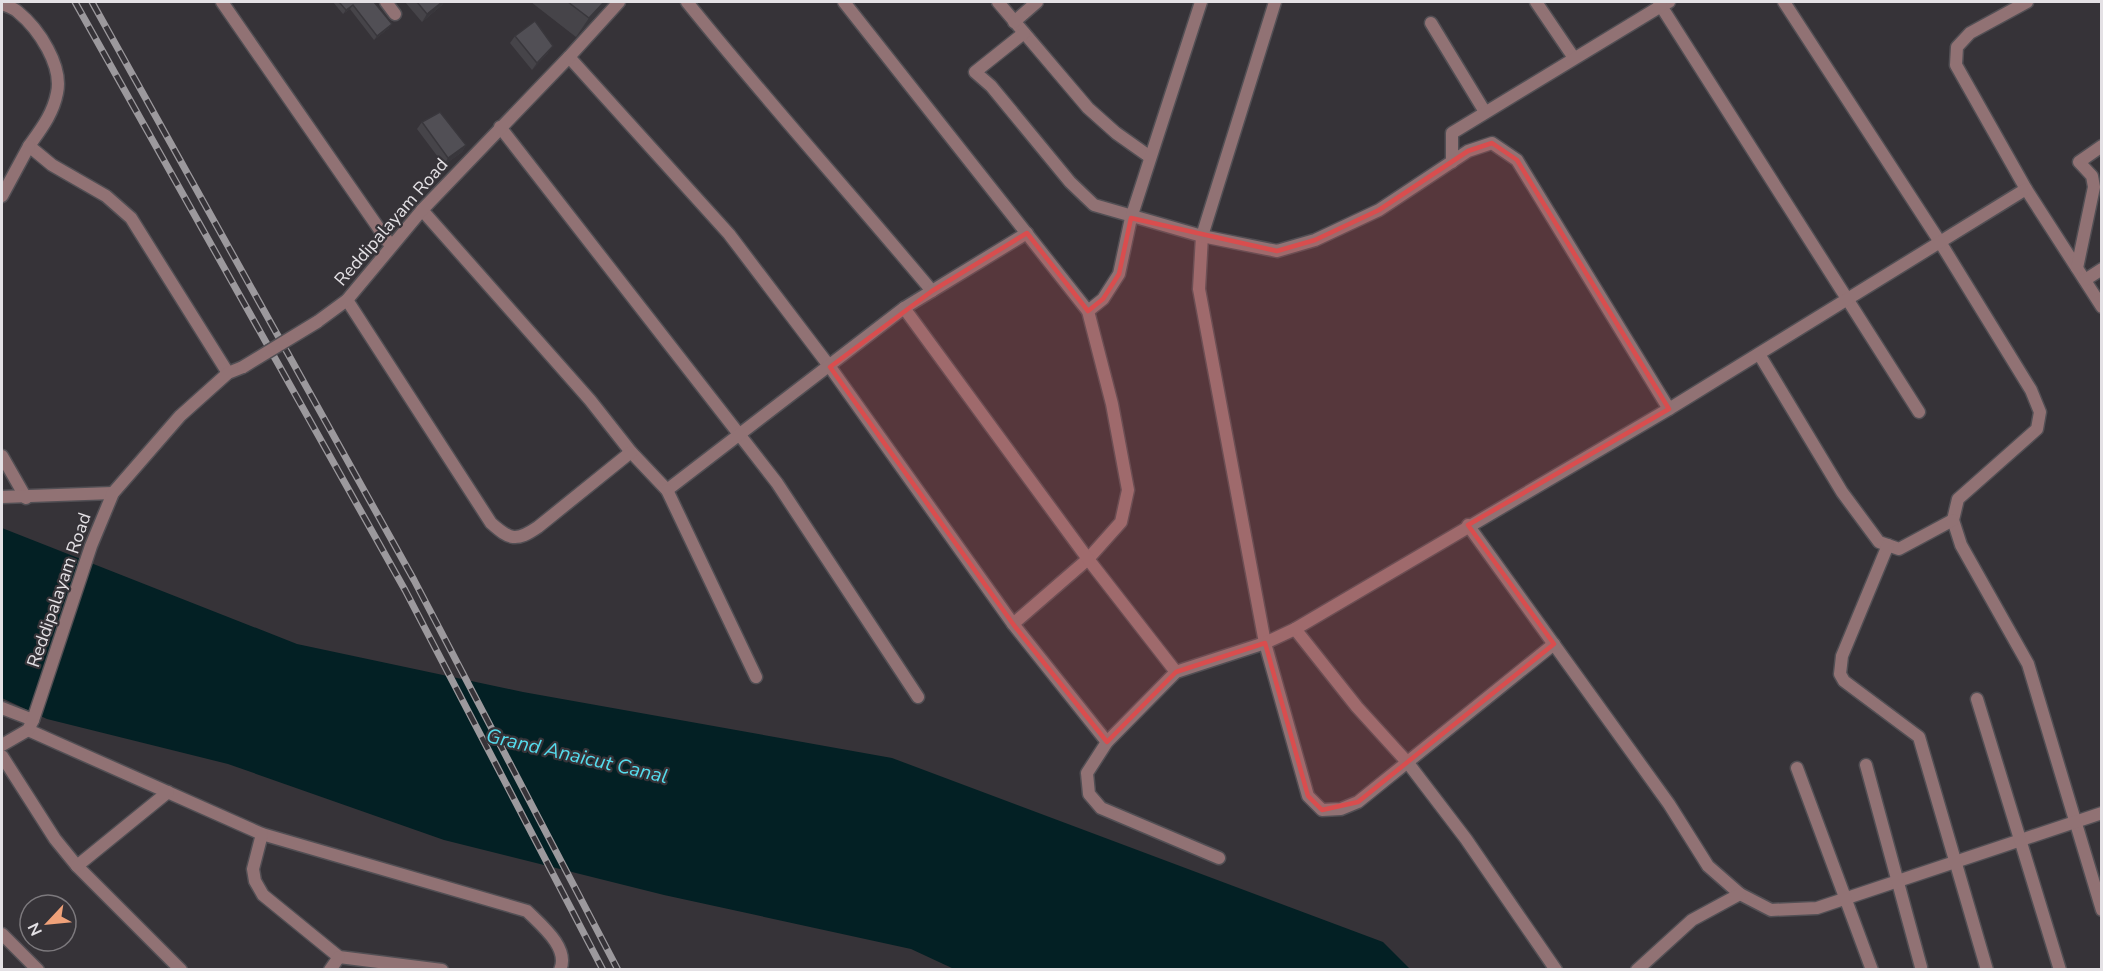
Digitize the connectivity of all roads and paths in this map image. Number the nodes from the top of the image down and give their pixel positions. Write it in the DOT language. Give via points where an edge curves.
graph roads {
  1 [pos="222,2"];
  2 [pos="386,2"];
  3 [pos="616,2"];
  4 [pos="687,2"];
  5 [pos="844,2"];
  6 [pos="998,2"];
  7 [pos="1036,2"];
  8 [pos="1201,2"];
  9 [pos="1275,2"];
  10 [pos="1536,2"];
  11 [pos="1784,2"];
  12 [pos="2026,2"];
  13 [pos="1663,3"];
  14 [pos="2,4"];
  15 [pos="395,14"];
  16 [pos="1014,22"];
  17 [pos="1431,22"];
  18 [pos="1024,33"];
  19 [pos="569,57"];
  20 [pos="1574,58"];
  21 [pos="1485,112"];
  22 [pos="500,127"];
  23 [pos="29,146"];
  24 [pos="2102,146"];
  25 [pos="1150,157"];
  26 [pos="1452,162"];
  27 [pos="2026,189"];
  28 [pos="2,196"];
  29 [pos="422,210"];
  30 [pos="1131,218"];
  31 [pos="1027,233"];
  32 [pos="1202,236"];
  33 [pos="1940,242"];
  34 [pos="390,246"];
  35 [pos="2077,268"];
  36 [pos="2102,269"];
  37 [pos="2085,280"];
  38 [pos="932,291"];
  39 [pos="1848,299"];
  40 [pos="347,300"];
  41 [pos="2102,307"];
  42 [pos="904,308"];
  43 [pos="1088,311"];
  44 [pos="1759,354"];
  45 [pos="830,367"];
  46 [pos="228,373"];
  47 [pos="1669,409"];
  48 [pos="1919,412"];
  49 [pos="741,435"];
  50 [pos="631,452"];
  51 [pos="2,456"];
  52 [pos="667,490"];
  53 [pos="113,493"];
  54 [pos="2,497"];
  55 [pos="26,498"];
  56 [pos="1953,520"];
  57 [pos="1468,525"];
  58 [pos="1888,545"];
  59 [pos="1088,559"];
  60 [pos="1013,624"];
  61 [pos="1294,629"];
  62 [pos="1265,643"];
  63 [pos="1554,644"];
  64 [pos="1176,672"];
  65 [pos="756,677"];
  66 [pos="918,697"];
  67 [pos="1977,699"];
  68 [pos="2,708"];
  69 [pos="31,725"];
  70 [pos="1107,742"];
  71 [pos="2,745"];
  72 [pos="2,756"];
  73 [pos="1408,763"];
  74 [pos="1866,765"];
  75 [pos="1797,768"];
  76 [pos="168,792"];
  77 [pos="2102,813"];
  78 [pos="2076,821"];
  79 [pos="262,834"];
  80 [pos="2022,839"];
  81 [pos="1219,858"];
  82 [pos="1957,861"];
  83 [pos="77,866"];
  84 [pos="1895,882"];
  85 [pos="1740,894"];
  86 [pos="1847,898"];
  87 [pos="2102,910"];
  88 [pos="2,935"];
  89 [pos="339,957"];
  90 [pos="1921,967"];
  91 [pos="563,968"];
  92 [pos="38,969"];
  93 [pos="181,969"];
  94 [pos="330,969"];
  95 [pos="442,969"];
  96 [pos="1556,969"];
  97 [pos="1637,969"];
  98 [pos="1872,969"];
  99 [pos="1987,969"];
  100 [pos="2060,969"];
  1 -- 34 [label="street"];
  2 -- 15 [label="street"];
  3 -- 19 [label="street, Reddipalayam Road"];
  4 -- 38 [label="street"];
  5 -- 31 [label="street"];
  6 -- 16 [label="street"];
  7 -- 16 [label="street"];
  8 -- 25 [label="street"];
  9 -- 32 [label="street"];
  10 -- 20 [label="street"];
  11 -- 33 [label="street"];
  12 -- 27 [label="street" via="1970,33 1957,47 1956,65"];
  13 -- 20 [label="street"];
  13 -- 39 [label="street"];
  14 -- 23 [label="street" via="18,11 41,39 58,73 58,92 48,119"];
  16 -- 18 [label="street"];
  17 -- 21 [label="street"];
  18 -- 25 [label="street" via="1088,108"];
  18 -- 30 [label="street" via="975,72 1094,205"];
  19 -- 22 [label="street, Reddipalayam Road"];
  19 -- 45 [label="street" via="729,234"];
  20 -- 21 [label="street"];
  21 -- 26 [label="street" via="1452,133"];
  22 -- 29 [label="street, Reddipalayam Road"];
  22 -- 49 [label="street"];
  23 -- 28 [label="street"];
  23 -- 46 [label="street" via="52,165 106,196 131,218"];
  24 -- 35 [label="street" via="2079,162 2092,176 2094,187"];
  25 -- 30 [label="street"];
  26 -- 32 [label="street" via="1379,210 1315,240 1277,251"];
  26 -- 47 [label="street" via="1468,151 1492,143 1517,160"];
  27 -- 33 [label="street"];
  27 -- 35 [label="street"];
  29 -- 34 [label="street, Reddipalayam Road"];
  29 -- 50 [label="street"];
  30 -- 32 [label="street"];
  30 -- 43 [label="street" via="1119,274 1103,299"];
  31 -- 38 [label="street"];
  31 -- 43 [label="street"];
  32 -- 62 [label="street" via="1199,289"];
  33 -- 39 [label="street"];
  33 -- 56 [label="street" via="2031,390 2040,412 2037,429 1958,499"];
  34 -- 40 [label="street, Reddipalayam Road"];
  35 -- 37 [label="street"];
  36 -- 37 [label="street"];
  37 -- 41 [label="street"];
  38 -- 42 [label="street"];
  39 -- 44 [label="street"];
  39 -- 48 [label="street"];
  40 -- 46 [label="street, Reddipalayam Road, bridge" via="317,322"];
  40 -- 50 [label="street" via="491,523 506,537 522,538"];
  42 -- 45 [label="street"];
  42 -- 59 [label="street"];
  43 -- 59 [label="street" via="1112,404 1128,489 1121,522"];
  44 -- 47 [label="street"];
  44 -- 58 [label="street" via="1842,492 1879,542"];
  45 -- 49 [label="street"];
  45 -- 60 [label="street"];
  46 -- 53 [label="street, Reddipalayam Road" via="156,441"];
  47 -- 57 [label="street"];
  49 -- 52 [label="street"];
  49 -- 66 [label="street"];
  50 -- 52 [label="street"];
  51 -- 55 [label="street"];
  52 -- 65 [label="street"];
  53 -- 55 [label="street"];
  53 -- 69 [label="street, Reddipalayam Road" via="91,546"];
  54 -- 55 [label="street"];
  56 -- 58 [label="street" via="1899,549"];
  56 -- 78 [label="street" via="1961,545 2028,664"];
  57 -- 61 [label="street"];
  57 -- 63 [label="street"];
  58 -- 82 [label="street" via="1842,656 1840,674 1862,696 1919,737"];
  59 -- 60 [label="street"];
  59 -- 64 [label="street"];
  60 -- 70 [label="street"];
  61 -- 62 [label="street"];
  61 -- 73 [label="street"];
  62 -- 64 [label="street"];
  62 -- 73 [label="street" via="1308,796 1322,810 1341,809 1359,802"];
  63 -- 73 [label="street"];
  63 -- 85 [label="street" via="1669,804 1708,866"];
  64 -- 70 [label="street"];
  67 -- 80 [label="street"];
  68 -- 69 [label="street"];
  69 -- 71 [label="street" via="16,739"];
  69 -- 76 [label="street"];
  70 -- 81 [label="street" via="1088,773 1089,794 1101,808"];
  72 -- 83 [label="street"];
  73 -- 96 [label="street"];
  74 -- 84 [label="street"];
  75 -- 86 [label="street"];
  76 -- 79 [label="street"];
  76 -- 83 [label="street"];
  77 -- 78 [label="street"];
  78 -- 80 [label="street"];
  78 -- 87 [label="street"];
  79 -- 89 [label="street" via="253,869 263,895"];
  79 -- 91 [label="street" via="527,911 560,949"];
  80 -- 82 [label="street"];
  80 -- 100 [label="street"];
  82 -- 84 [label="street"];
  82 -- 99 [label="street"];
  83 -- 93 [label="street"];
  84 -- 86 [label="street"];
  84 -- 90 [label="street"];
  85 -- 86 [label="street" via="1771,910 1817,908"];
  85 -- 97 [label="street" via="1692,920"];
  86 -- 98 [label="street"];
  88 -- 92 [label="street"];
  89 -- 94 [label="street"];
  89 -- 95 [label="street"];
}
